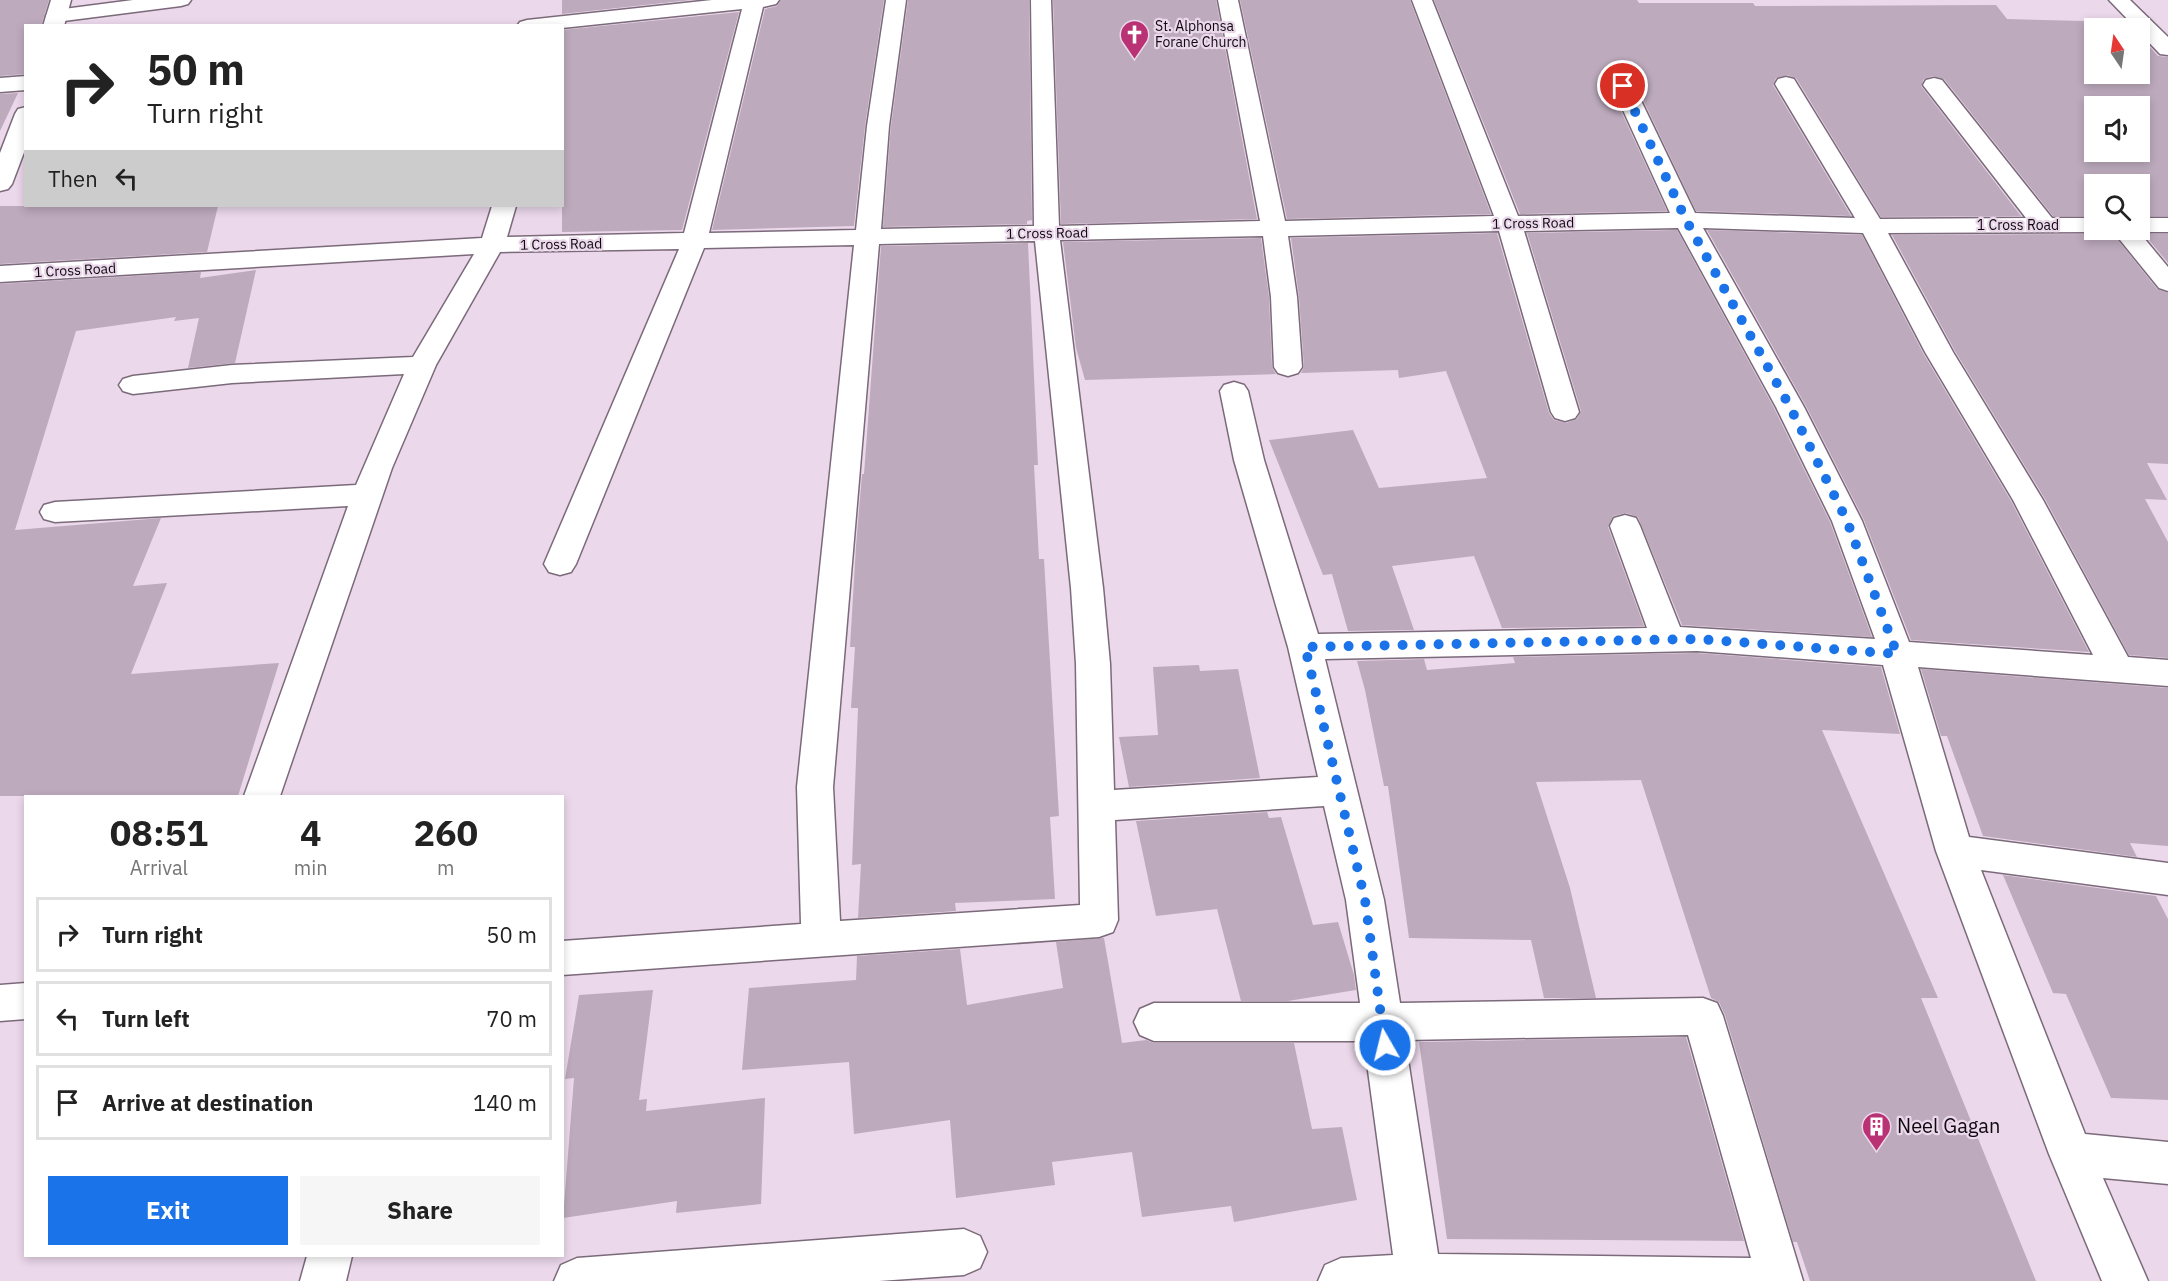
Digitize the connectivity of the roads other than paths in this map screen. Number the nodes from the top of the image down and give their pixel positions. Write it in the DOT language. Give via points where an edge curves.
graph roads {
  1 [pos="181,0"];
  2 [pos="896,0"];
  3 [pos="1041,0"];
  4 [pos="1228,0"];
  5 [pos="1422,0"];
  6 [pos="2119,0"];
  7 [pos="762,1"];
  8 [pos="57,14"];
  9 [pos="534,24"];
  10 [pos="2168,49"];
  11 [pos="24,83"];
  12 [pos="1786,84"];
  13 [pos="0,85"];
  14 [pos="1934,85"];
  15 [pos="1623,86"];
  16 [pos="24,119"];
  17 [pos="2,174"];
  18 [pos="504,207"];
  19 [pos="1686,220"];
  20 [pos="1509,224"];
  21 [pos="2044,224"];
  22 [pos="2084,225"];
  23 [pos="2150,225"];
  24 [pos="2168,225"];
  25 [pos="1872,226"];
  26 [pos="1274,228"];
  27 [pos="1047,233"];
  28 [pos="868,238"];
  29 [pos="2132,240"];
  30 [pos="694,242"];
  31 [pos="492,245"];
  32 [pos="0,274"];
  33 [pos="2168,283"];
  34 [pos="422,365"];
  35 [pos="1288,367"];
  36 [pos="133,385"];
  37 [pos="1234,391"];
  38 [pos="1565,412"];
  39 [pos="368,495"];
  40 [pos="55,512"];
  41 [pos="1625,526"];
  42 [pos="560,564"];
  43 [pos="1668,640"];
  44 [pos="1305,647"];
  45 [pos="1897,654"];
  46 [pos="2118,670"];
  47 [pos="2168,673"];
  48 [pos="1339,790"];
  49 [pos="262,795"];
  50 [pos="1097,806"];
  51 [pos="1955,851"];
  52 [pos="2168,879"];
  53 [pos="821,940"];
  54 [pos="564,958"];
  55 [pos="24,1001"];
  56 [pos="0,1004"];
  57 [pos="1154,1022"];
  58 [pos="1382,1022"];
  59 [pos="2072,1154"];
  60 [pos="2168,1163"];
  61 [pos="964,1252"];
  62 [pos="330,1257"];
  63 [pos="1419,1279"];
  64 [pos="323,1281"];
  65 [pos="577,1281"];
  66 [pos="1341,1281"];
  67 [pos="1780,1281"];
  68 [pos="2125,1281"];
  1 -- 8 [label="street"];
  2 -- 28 [label="street" via="878,126"];
  3 -- 27 [label="street"];
  4 -- 26 [label="street"];
  5 -- 20 [label="street"];
  6 -- 10 [label="street"];
  7 -- 9 [label="street"];
  7 -- 30 [label="street"];
  11 -- 13 [label="street"];
  12 -- 25 [label="street"];
  14 -- 21 [label="street"];
  15 -- 19 [label="street"];
  16 -- 17 [label="street"];
  18 -- 31 [label="street"];
  19 -- 20 [label="street, 1 Cross Road"];
  19 -- 25 [label="street, 1 Cross Road"];
  19 -- 45 [label="street" via="1790,407 1847,521"];
  20 -- 26 [label="street, 1 Cross Road"];
  20 -- 38 [label="street"];
  21 -- 22 [label="street, 1 Cross Road"];
  21 -- 25 [label="street, 1 Cross Road"];
  23 -- 24 [label="street"];
  25 -- 46 [label="street" via="1939,352 2028,500"];
  26 -- 27 [label="street, 1 Cross Road"];
  26 -- 35 [label="street" via="1284,297"];
  27 -- 28 [label="street, 1 Cross Road"];
  27 -- 50 [label="street" via="1087,588"];
  28 -- 30 [label="street, 1 Cross Road"];
  28 -- 53 [label="street" via="815,787"];
  29 -- 33 [label="street"];
  30 -- 31 [label="street, 1 Cross Road"];
  30 -- 42 [label="street"];
  31 -- 32 [label="street, 1 Cross Road"];
  31 -- 34 [label="street"];
  34 -- 36 [label="street" via="232,374"];
  34 -- 39 [label="street"];
  37 -- 44 [label="street" via="1249,460"];
  39 -- 40 [label="street"];
  39 -- 49 [label="street"];
  41 -- 43 [label="street"];
  43 -- 44 [label="street"];
  43 -- 45 [label="street"];
  44 -- 48 [label="street"];
  45 -- 46 [label="street"];
  45 -- 51 [label="street"];
  46 -- 47 [label="street"];
  48 -- 50 [label="street"];
  48 -- 58 [label="street" via="1365,900"];
  50 -- 53 [label="street" via="1099,920"];
  51 -- 52 [label="street"];
  51 -- 59 [label="street"];
  53 -- 54 [label="street"];
  55 -- 56 [label="street"];
  57 -- 58 [label="street"];
  58 -- 63 [label="street"];
  58 -- 67 [label="street" via="1703,1016"];
  59 -- 60 [label="street"];
  59 -- 68 [label="street"];
  61 -- 65 [label="street"];
  62 -- 64 [label="street"];
  63 -- 66 [label="street"];
  63 -- 67 [label="street"];
}
